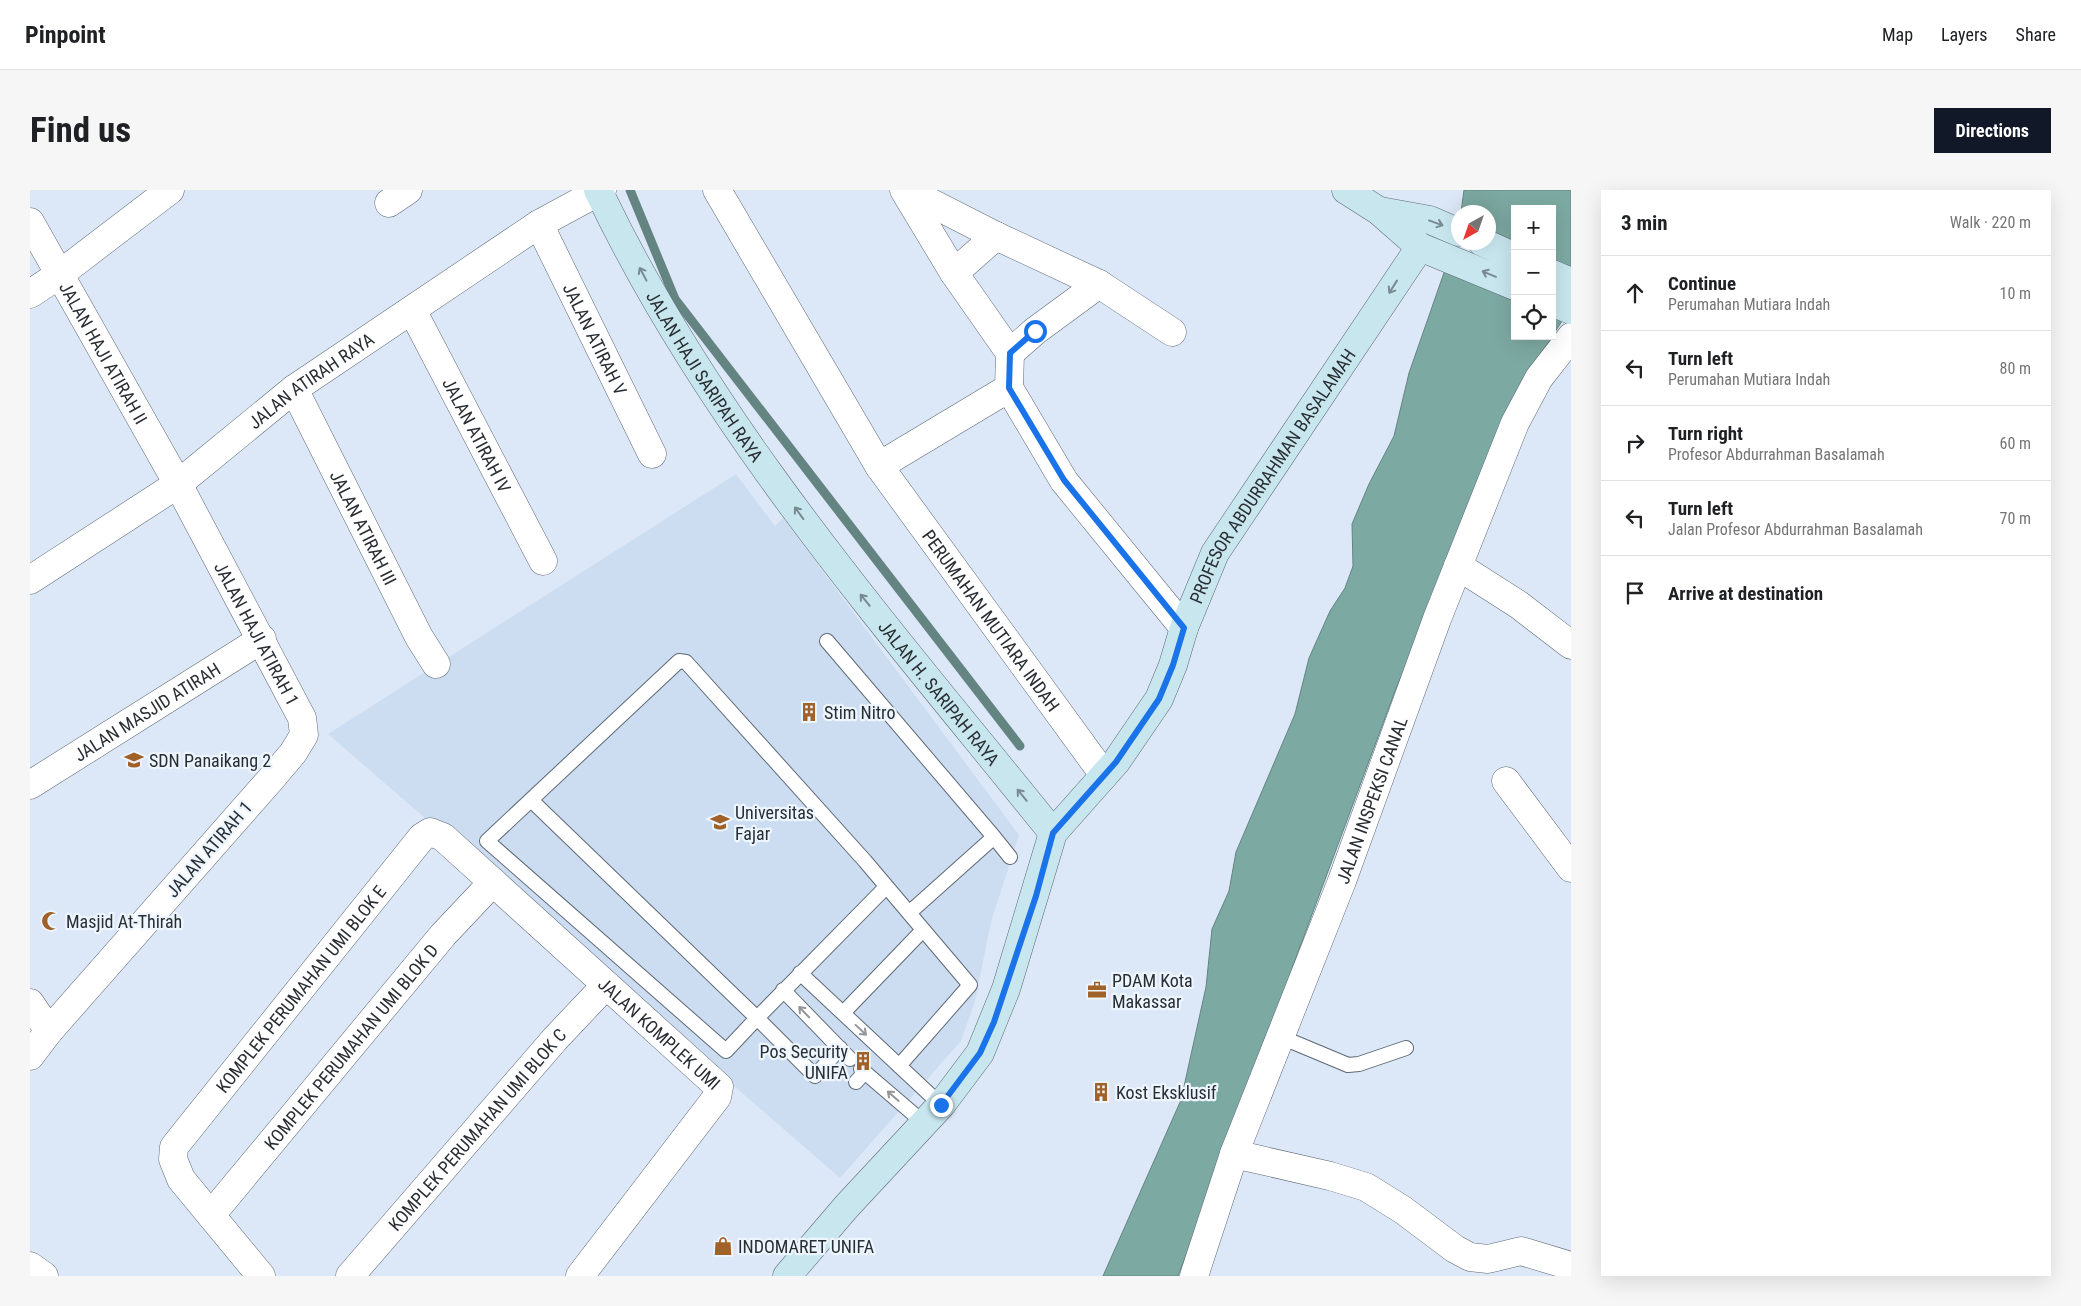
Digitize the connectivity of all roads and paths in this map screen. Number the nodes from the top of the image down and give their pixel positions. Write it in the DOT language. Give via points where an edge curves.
graph roads {
  1 [pos="170,190"];
  2 [pos="717,190"];
  3 [pos="905,190"];
  4 [pos="1346,190"];
  5 [pos="599,191"];
  6 [pos="1379,211"];
  7 [pos="30,222"];
  8 [pos="538,224"];
  9 [pos="1451,229"];
  10 [pos="996,236"];
  11 [pos="1420,247"];
  12 [pos="1496,248"];
  13 [pos="1511,255"];
  14 [pos="954,273"];
  15 [pos="60,274"];
  16 [pos="1556,276"];
  17 [pos="1571,282"];
  18 [pos="1099,284"];
  19 [pos="1511,284"];
  20 [pos="30,294"];
  21 [pos="1556,304"];
  22 [pos="412,310"];
  23 [pos="1571,310"];
  24 [pos="1172,332"];
  25 [pos="1571,337"];
  26 [pos="1010,353"];
  27 [pos="1009,388"];
  28 [pos="294,389"];
  29 [pos="652,454"];
  30 [pos="879,466"];
  31 [pos="178,484"];
  32 [pos="827,552"];
  33 [pos="543,560"];
  34 [pos="1458,566"];
  35 [pos="30,580"];
  36 [pos="1184,628"];
  37 [pos="262,639"];
  38 [pos="827,641"];
  39 [pos="1571,645"];
  40 [pos="436,664"];
  41 [pos="1104,775"];
  42 [pos="271,779"];
  43 [pos="1506,781"];
  44 [pos="30,785"];
  45 [pos="531,800"];
  46 [pos="1059,826"];
  47 [pos="422,837"];
  48 [pos="994,837"];
  49 [pos="1010,857"];
  50 [pos="1571,868"];
  51 [pos="493,882"];
  52 [pos="886,887"];
  53 [pos="909,912"];
  54 [pos="923,930"];
  55 [pos="800,973"];
  56 [pos="606,985"];
  57 [pos="783,990"];
  58 [pos="30,1003"];
  59 [pos="842,1013"];
  60 [pos="756,1018"];
  61 [pos="49,1031"];
  62 [pos="1281,1037"];
  63 [pos="840,1048"];
  64 [pos="1406,1048"];
  65 [pos="30,1056"];
  66 [pos="850,1059"];
  67 [pos="899,1066"];
  68 [pos="861,1074"];
  69 [pos="932,1114"];
  70 [pos="1234,1154"];
  71 [pos="211,1215"];
  72 [pos="30,1266"];
  73 [pos="1571,1266"];
  74 [pos="44,1276"];
  75 [pos="261,1276"];
  76 [pos="350,1276"];
  77 [pos="580,1276"];
  78 [pos="787,1276"];
  79 [pos="1194,1276"];
  1 -- 15 [label="street"];
  2 -- 30 [label="street, PERUMAHAN MUTIARA INDAH"];
  3 -- 10 [label="street"];
  3 -- 14 [label="street"];
  4 -- 6 [label="main road"];
  5 -- 8 [label="street, JALAN ATIRAH RAYA"];
  32 -- 5 [label="main road, JALAN HAJI SARIPAH RAYA, one-way" via="709,387 650,287"];
  6 -- 9 [label="main road, one-way" via="1430,220"];
  6 -- 11 [label="main road"];
  7 -- 15 [label="street, JALAN HAJI ATIRAH II"];
  8 -- 22 [label="street, JALAN ATIRAH RAYA"];
  8 -- 29 [label="street, JALAN ATIRAH V"];
  10 -- 14 [label="street"];
  10 -- 18 [label="street"];
  19 -- 11 [label="main road, one-way"];
  11 -- 36 [label="main road, PROFESOR ABDURRAHMAN BASALAMAH, one-way" via="1216,553"];
  12 -- 13 [label="main road"];
  14 -- 26 [label="street"];
  15 -- 20 [label="street"];
  15 -- 31 [label="street, JALAN HAJI ATIRAH II"];
  16 -- 17 [label="main road"];
  18 -- 24 [label="street"];
  18 -- 26 [label="street"];
  21 -- 23 [label="main road"];
  22 -- 28 [label="street, JALAN ATIRAH RAYA"];
  22 -- 33 [label="street, JALAN ATIRAH IV"];
  25 -- 34 [label="street, JALAN INSPEKSI CANAL" via="1540,378 1515,423"];
  26 -- 27 [label="street"];
  27 -- 30 [label="street"];
  27 -- 36 [label="street" via="1064,480"];
  28 -- 31 [label="street, JALAN ATIRAH RAYA"];
  28 -- 40 [label="street, JALAN ATIRAH III" via="419,637"];
  30 -- 41 [label="street, PERUMAHAN MUTIARA INDAH"];
  31 -- 35 [label="street, JALAN ATIRAH RAYA"];
  31 -- 37 [label="street, JALAN HAJI ATIRAH 1"];
  46 -- 32 [label="main road, JALAN H. SARIPAH RAYA, one-way"];
  34 -- 39 [label="street" via="1519,605"];
  34 -- 62 [label="street, JALAN INSPEKSI CANAL"];
  36 -- 41 [label="main road, PROFESOR ABDURRAHMAN BASALAMAH" via="1159,699"];
  37 -- 42 [label="street, JALAN HAJI ATIRAH 1" via="302,718 304,735"];
  37 -- 44 [label="street, JALAN MASJID ATIRAH"];
  38 -- 48 [label="lane"];
  41 -- 46 [label="main road, PROFESOR ABDURRAHMAN BASALAMAH"];
  42 -- 61 [label="street, JALAN ATIRAH 1"];
  43 -- 50 [label="street"];
  45 -- 52 [label="lane" via="679,661 683,661"];
  45 -- 60 [label="lane"];
  45 -- 60 [label="lane" via="487,841 726,1051"];
  46 -- 69 [label="main road" via="994,1022 980,1053"];
  47 -- 51 [label="street, JALAN KOMPLEK UMI" via="430,832 438,834"];
  47 -- 71 [label="street, KOMPLEK PERUMAHAN UMI BLOK E" via="178,1140 173,1152 175,1166"];
  48 -- 49 [label="lane"];
  48 -- 53 [label="lane"];
  51 -- 56 [label="street, JALAN KOMPLEK UMI"];
  51 -- 71 [label="street, KOMPLEK PERUMAHAN UMI BLOK D" via="443,935"];
  52 -- 53 [label="lane"];
  52 -- 55 [label="lane"];
  53 -- 54 [label="lane"];
  54 -- 59 [label="lane"];
  54 -- 67 [label="lane" via="970,985"];
  55 -- 57 [label="lane"];
  55 -- 59 [label="lane"];
  56 -- 76 [label="street, KOMPLEK PERUMAHAN UMI BLOK C" via="555,1039"];
  56 -- 77 [label="street, JALAN KOMPLEK UMI" via="720,1087 717,1097"];
  57 -- 60 [label="lane"];
  63 -- 57 [label="lane, one-way"];
  58 -- 61 [label="street"];
  59 -- 67 [label="lane, one-way"];
  60 -- 63 [label="lane" via="815,1076"];
  61 -- 65 [label="street, JALAN ATIRAH 1"];
  62 -- 64 [label="lane" via="1348,1065"];
  62 -- 70 [label="street, JALAN INSPEKSI CANAL"];
  63 -- 66 [label="lane"];
  67 -- 69 [label="lane"];
  69 -- 68 [label="lane, one-way"];
  69 -- 78 [label="main road"];
  70 -- 73 [label="street" via="1366,1187 1470,1257 1488,1259 1521,1251"];
  70 -- 79 [label="street, JALAN INSPEKSI CANAL"];
  71 -- 75 [label="street"];
  72 -- 74 [label="street"];
}
